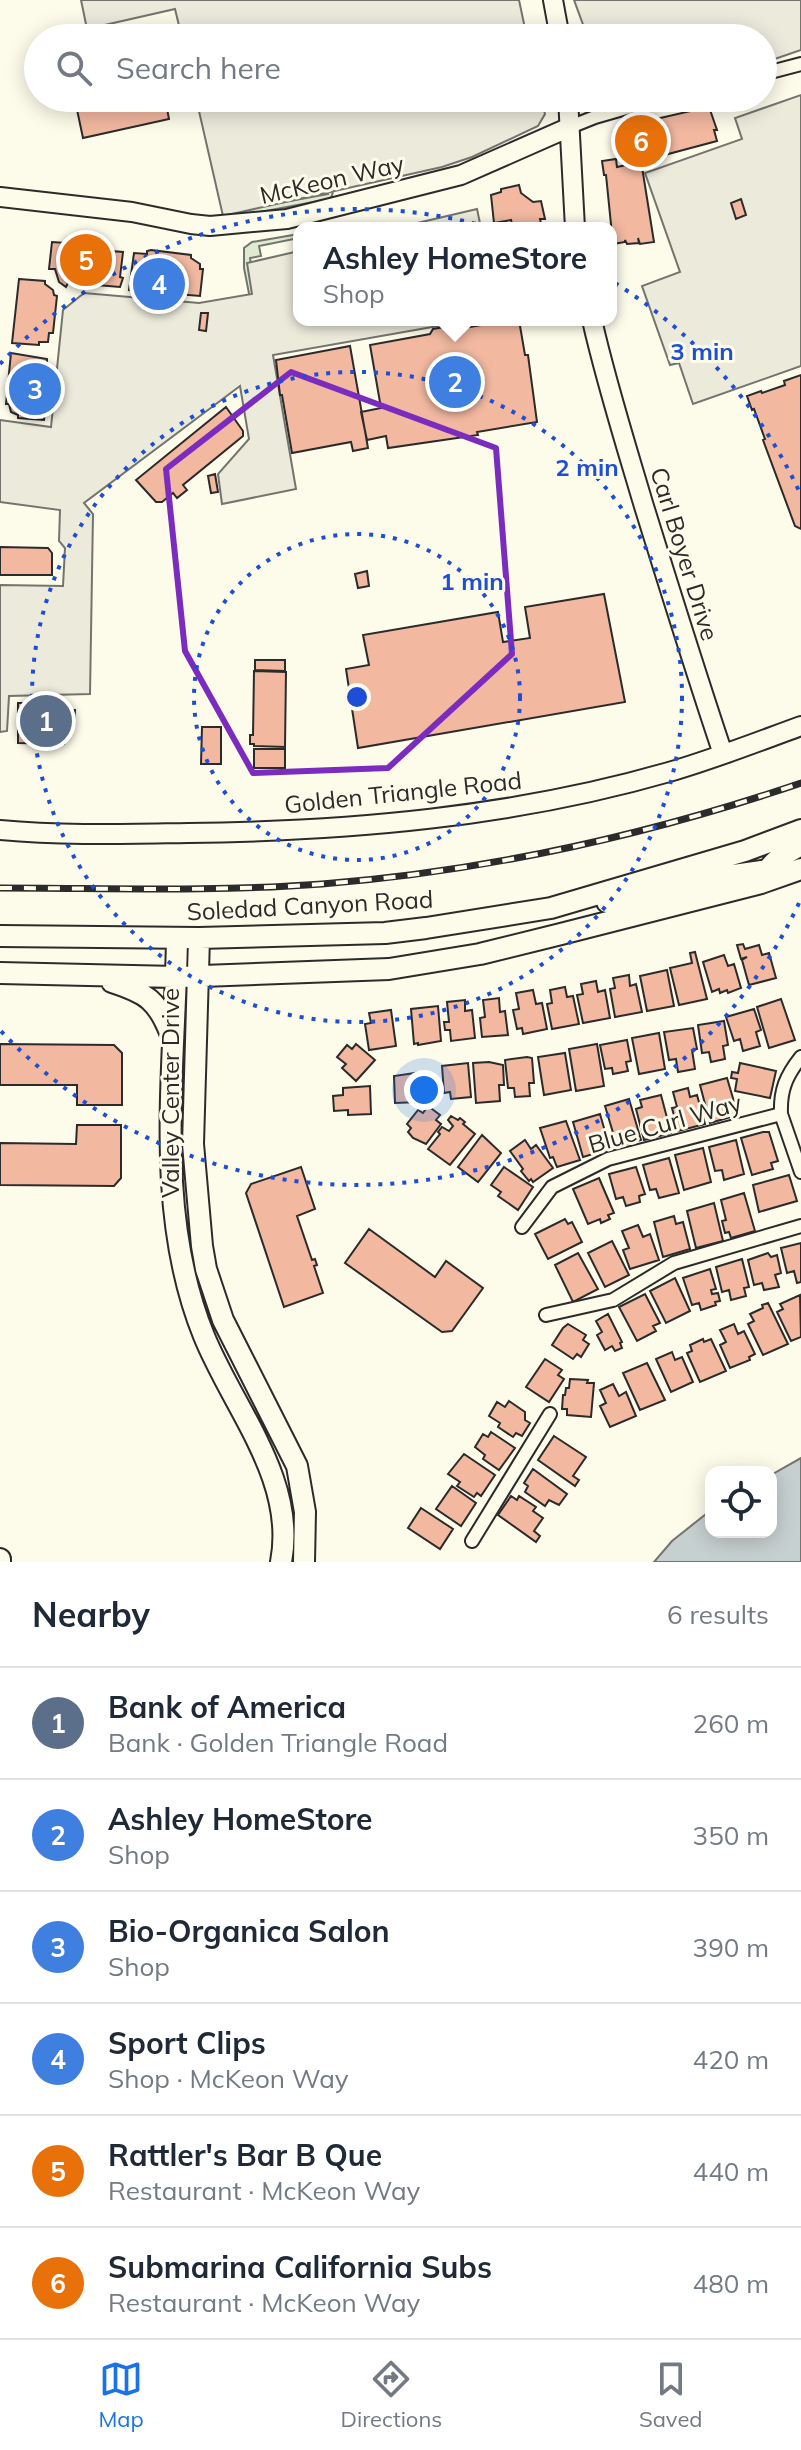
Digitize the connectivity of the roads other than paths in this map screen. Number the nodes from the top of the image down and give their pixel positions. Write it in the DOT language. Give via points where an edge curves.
graph roads {
  1 [pos="553,0"];
  2 [pos="557,24"];
  3 [pos="801,64"];
  4 [pos="777,70"];
  5 [pos="569,112"];
  6 [pos="612,112"];
  7 [pos="570,127"];
  8 [pos="0,197"];
  9 [pos="575,222"];
  10 [pos="593,326"];
  11 [pos="801,726"];
  12 [pos="723,754"];
  13 [pos="0,830"];
  14 [pos="801,830"];
  15 [pos="801,845"];
  16 [pos="801,869"];
  17 [pos="770,876"];
  18 [pos="551,908"];
  19 [pos="0,936"];
  20 [pos="177,938"];
  21 [pos="199,938"];
  22 [pos="0,973"];
  23 [pos="89,975"];
  24 [pos="176,977"];
  25 [pos="197,977"];
  26 [pos="174,1043"];
  27 [pos="801,1057"];
  28 [pos="781,1114"];
  29 [pos="801,1172"];
  30 [pos="801,1226"];
  31 [pos="522,1227"];
  32 [pos="546,1315"];
  33 [pos="550,1414"];
  34 [pos="472,1541"];
  35 [pos="281,1562"];
  36 [pos="304,1562"];
  1 -- 2 [label="street"];
  3 -- 4 [label="street"];
  5 -- 7 [label="street"];
  6 -- 7 [label="street, McKeon Way"];
  7 -- 8 [label="street, McKeon Way" via="461,175 275,220 191,224"];
  7 -- 9 [label="street"];
  10 -- 12 [label="street, Carl Boyer Drive"];
  11 -- 12 [label="street, Golden Triangle Road"];
  12 -- 13 [label="street, Golden Triangle Road" via="542,801 401,822 219,833"];
  14 -- 18 [label="main road, Soledad Canyon Road"];
  15 -- 17 [label="main road" via="776,860"];
  16 -- 17 [label="main road"];
  17 -- 18 [label="main road" via="734,875 620,901"];
  17 -- 25 [label="main road" via="480,954 395,968"];
  18 -- 21 [label="main road, Soledad Canyon Road" via="385,933"];
  19 -- 20 [label="main road, Soledad Canyon Road"];
  20 -- 21 [label="main road, Soledad Canyon Road"];
  20 -- 24 [label="main road, Valley Center Drive"];
  21 -- 25 [label="main road, Valley Center Drive"];
  22 -- 23 [label="main road"];
  23 -- 24 [label="main road"];
  23 -- 26 [label="main road" via="149,998"];
  24 -- 25 [label="main road"];
  24 -- 26 [label="main road, Valley Center Drive"];
  25 -- 36 [label="main road, Valley Center Drive" via="193,1144 206,1269 235,1348 297,1466 305,1512"];
  26 -- 35 [label="main road, Valley Center Drive" via="172,1160 185,1279 217,1365 276,1480 283,1516"];
  27 -- 28 [label="street, Blue Curl Way" via="785,1078"];
  28 -- 29 [label="street"];
  28 -- 31 [label="street, Blue Curl Way" via="608,1159 552,1187"];
  30 -- 32 [label="street" via="674,1263 613,1300"];
  33 -- 34 [label="street"];
}
